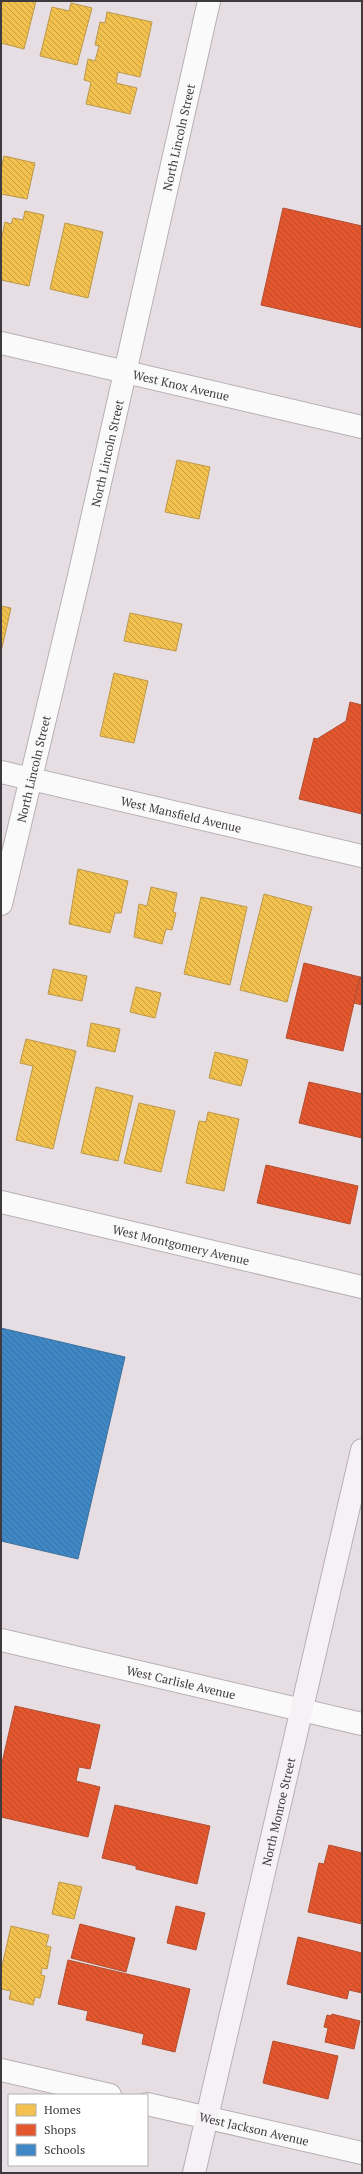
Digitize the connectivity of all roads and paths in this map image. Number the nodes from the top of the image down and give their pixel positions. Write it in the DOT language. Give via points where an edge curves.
graph roads {
  1 [pos="210,1"];
  2 [pos="1,343"];
  3 [pos="124,371"];
  4 [pos="362,427"];
  5 [pos="1,772"];
  6 [pos="30,779"];
  7 [pos="362,856"];
  8 [pos="1,904"];
  9 [pos="1,1202"];
  10 [pos="362,1287"];
  11 [pos="362,1450"];
  12 [pos="1,1640"];
  13 [pos="301,1710"];
  14 [pos="362,1724"];
  15 [pos="1,2070"];
  16 [pos="106,2094"];
  17 [pos="148,2104"];
  18 [pos="207,2118"];
  19 [pos="362,2153"];
  20 [pos="194,2173"];
  1 -- 3 [label="street, North Lincoln Street"];
  2 -- 3 [label="street, West Knox Avenue"];
  3 -- 4 [label="street, West Knox Avenue"];
  3 -- 6 [label="street, North Lincoln Street" via="79,576"];
  5 -- 6 [label="street, West Mansfield Avenue"];
  6 -- 7 [label="street, West Mansfield Avenue"];
  6 -- 8 [label="street, North Lincoln Street"];
  9 -- 10 [label="street, West Montgomery Avenue"];
  11 -- 13 [label="main road, North Monroe Street"];
  12 -- 13 [label="street, West Carlisle Avenue"];
  13 -- 14 [label="street, West Carlisle Avenue"];
  13 -- 18 [label="main road, North Monroe Street"];
  15 -- 16 [label="street"];
  17 -- 18 [label="street, West Jackson Avenue"];
  18 -- 19 [label="street, West Jackson Avenue"];
  18 -- 20 [label="main road, North Monroe Street"];
}
